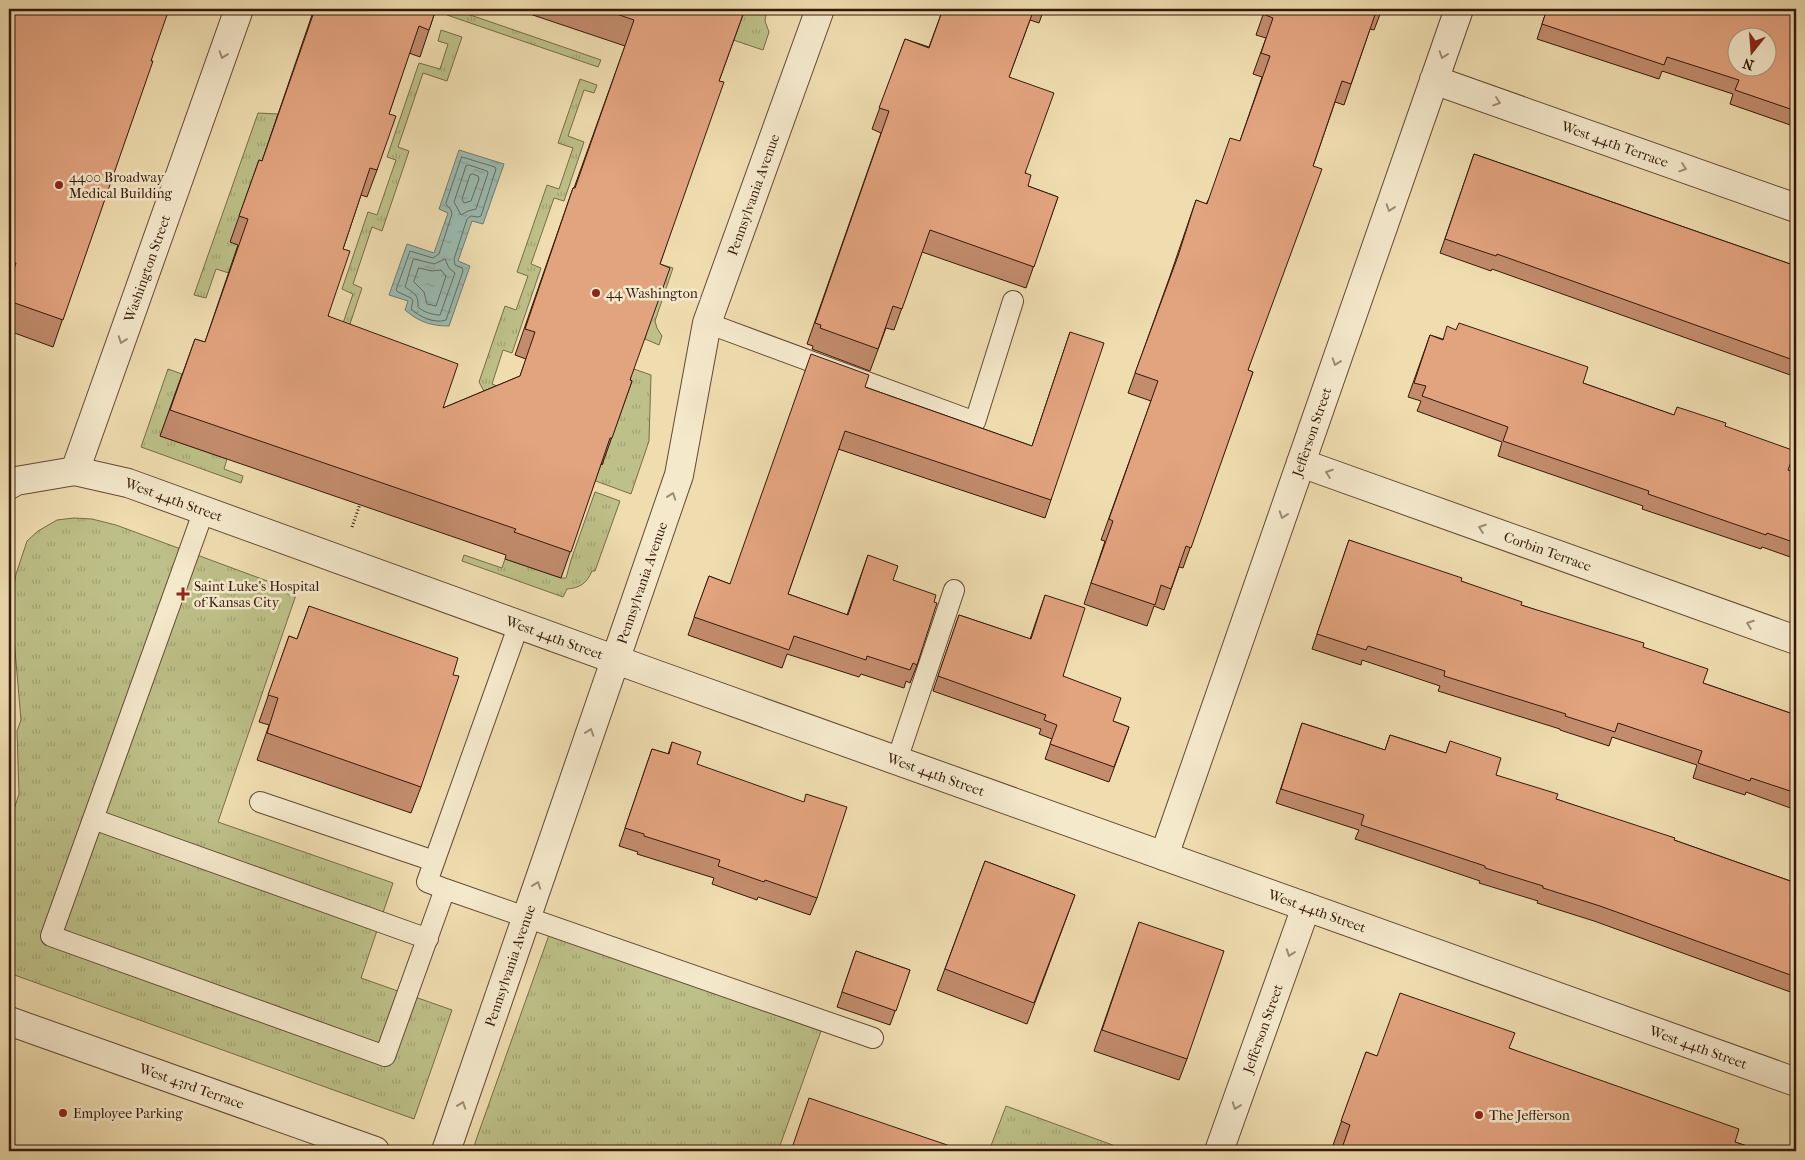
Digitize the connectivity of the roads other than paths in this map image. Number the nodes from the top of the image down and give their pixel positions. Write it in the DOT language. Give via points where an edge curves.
graph roads {
  1 [pos="239,9"];
  2 [pos="820,9"];
  3 [pos="1459,9"];
  4 [pos="1434,80"];
  5 [pos="1796,208"];
  6 [pos="1012,301"];
  7 [pos="707,323"];
  8 [pos="1301,463"];
  9 [pos="76,471"];
  10 [pos="9,485"];
  11 [pos="204,510"];
  12 [pos="954,590"];
  13 [pos="519,624"];
  14 [pos="1796,640"];
  15 [pos="616,659"];
  16 [pos="897,760"];
  17 [pos="260,802"];
  18 [pos="93,819"];
  19 [pos="1164,856"];
  20 [pos="434,861"];
  21 [pos="445,889"];
  22 [pos="1306,907"];
  23 [pos="526,918"];
  24 [pos="428,939"];
  25 [pos="9,1021"];
  26 [pos="872,1038"];
  27 [pos="1796,1082"];
  28 [pos="375,1151"];
  29 [pos="446,1151"];
  30 [pos="1220,1151"];
  1 -- 9 [label="street, Washington Street, one-way"];
  2 -- 7 [label="street, Pennsylvania Avenue"];
  3 -- 4 [label="street, Jefferson Street, one-way"];
  4 -- 5 [label="street, West 44th Terrace, one-way"];
  4 -- 8 [label="street, Jefferson Street, one-way"];
  6 -- 7 [label="lane" via="975,422"];
  15 -- 7 [label="street, Pennsylvania Avenue, one-way" via="679,475"];
  14 -- 8 [label="street, Corbin Terrace, one-way"];
  8 -- 19 [label="street, Jefferson Street, one-way"];
  9 -- 10 [label="street"];
  9 -- 11 [label="street, West 44th Street" via="128,482"];
  11 -- 13 [label="street, West 44th Street"];
  11 -- 18 [label="lane"];
  12 -- 16 [label="lane"];
  13 -- 15 [label="street, West 44th Street"];
  13 -- 20 [label="lane"];
  15 -- 16 [label="street, West 44th Street"];
  23 -- 15 [label="street, Pennsylvania Avenue, one-way"];
  16 -- 19 [label="street, West 44th Street"];
  17 -- 20 [label="lane"];
  18 -- 24 [label="lane"];
  18 -- 24 [label="lane" via="51,936 385,1056"];
  19 -- 22 [label="street, West 44th Street"];
  20 -- 21 [label="lane" via="427,882"];
  21 -- 23 [label="lane"];
  21 -- 24 [label="lane"];
  22 -- 27 [label="street, West 44th Street"];
  22 -- 30 [label="street, Jefferson Street, one-way"];
  23 -- 26 [label="lane"];
  29 -- 23 [label="street, Pennsylvania Avenue, one-way"];
  25 -- 28 [label="street, West 43rd Terrace"];
}
